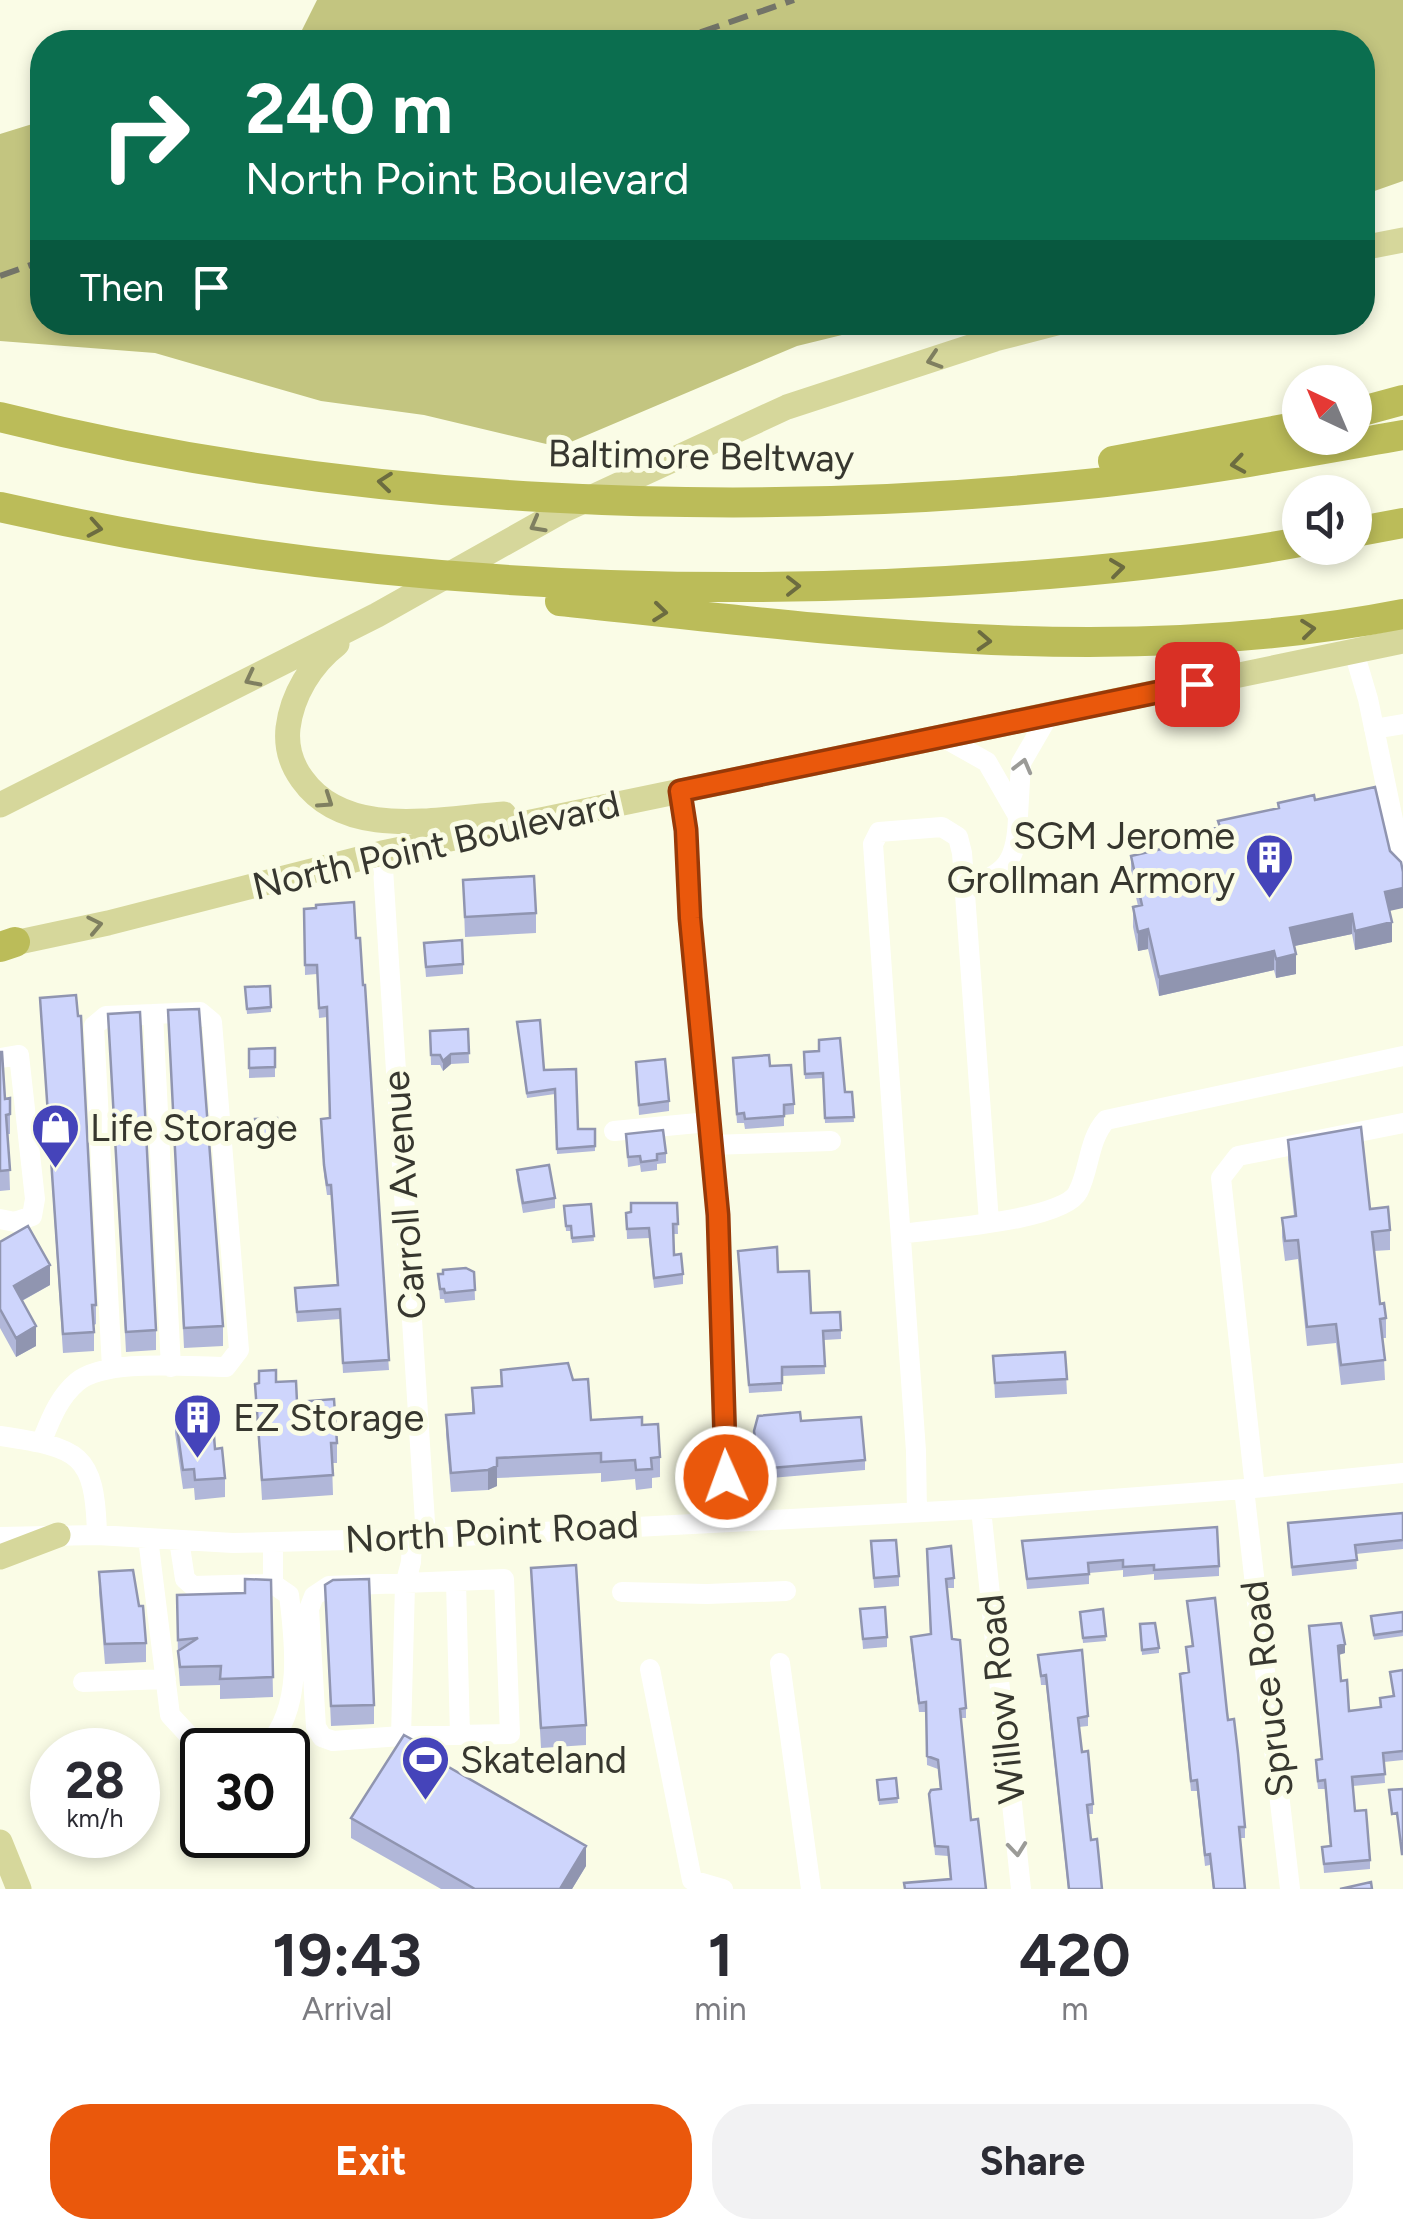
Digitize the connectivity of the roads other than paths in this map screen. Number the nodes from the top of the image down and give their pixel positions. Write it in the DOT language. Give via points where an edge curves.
graph roads {
  1 [pos="1403,240"];
  2 [pos="1375,245"];
  3 [pos="1013,335"];
  4 [pos="1403,400"];
  5 [pos="0,402"];
  6 [pos="1372,408"];
  7 [pos="0,417"];
  8 [pos="1282,429"];
  9 [pos="1403,435"];
  10 [pos="249,466"];
  11 [pos="702,501"];
  12 [pos="0,507"];
  13 [pos="1403,523"];
  14 [pos="1372,529"];
  15 [pos="1282,545"];
  16 [pos="333,564"];
  17 [pos="378,614"];
  18 [pos="1403,614"];
  19 [pos="1403,641"];
  20 [pos="1354,652"];
  21 [pos="1050,714"];
  22 [pos="1403,724"];
  23 [pos="1374,729"];
  24 [pos="939,735"];
  25 [pos="680,791"];
  26 [pos="0,804"];
  27 [pos="586,808"];
  28 [pos="1018,816"];
  29 [pos="382,853"];
  30 [pos="1403,868"];
  31 [pos="965,888"];
  32 [pos="5,945"];
  33 [pos="153,1014"];
  34 [pos="1403,1056"];
  35 [pos="0,1058"];
  36 [pos="708,1122"];
  37 [pos="1403,1122"];
  38 [pos="614,1131"];
  39 [pos="830,1140"];
  40 [pos="711,1145"];
  41 [pos="0,1219"];
  42 [pos="989,1222"];
  43 [pos="901,1234"];
  44 [pos="172,1367"];
  45 [pos="112,1368"];
  46 [pos="0,1436"];
  47 [pos="41,1443"];
  48 [pos="1403,1473"];
  49 [pos="1249,1489"];
  50 [pos="981,1509"];
  51 [pos="916,1513"];
  52 [pos="723,1521"];
  53 [pos="58,1535"];
  54 [pos="98,1535"];
  55 [pos="0,1537"];
  56 [pos="148,1538"];
  57 [pos="419,1538"];
  58 [pos="180,1540"];
  59 [pos="272,1542"];
  60 [pos="0,1557"];
  61 [pos="456,1582"];
  62 [pos="273,1584"];
  63 [pos="405,1585"];
  64 [pos="786,1590"];
  65 [pos="622,1592"];
  66 [pos="300,1609"];
  67 [pos="780,1663"];
  68 [pos="650,1669"];
  69 [pos="166,1680"];
  70 [pos="83,1682"];
  71 [pos="460,1735"];
  72 [pos="401,1736"];
  73 [pos="0,1842"];
  74 [pos="19,1889"];
  75 [pos="724,1889"];
  76 [pos="810,1889"];
  77 [pos="1022,1889"];
  78 [pos="1290,1889"];
  1 -- 2 [label="main road"];
  3 -- 17 [label="main road, one-way" via="787,407 562,511"];
  4 -- 6 [label="highway"];
  5 -- 10 [label="highway"];
  7 -- 10 [label="highway, Baltimore Beltway" via="108,444"];
  8 -- 11 [label="highway" via="1094,464"];
  9 -- 11 [label="highway, Baltimore Beltway, one-way" via="1097,483 954,495"];
  11 -- 10 [label="highway, Baltimore Beltway, one-way" via="482,492"];
  12 -- 16 [label="highway, one-way"];
  13 -- 14 [label="highway"];
  16 -- 15 [label="highway, one-way" via="694,587 970,580"];
  16 -- 18 [label="highway, one-way" via="528,598 1020,642 1173,641"];
  17 -- 26 [label="main road, one-way"];
  17 -- 27 [label="main road, one-way" via="323,655 290,713 288,751 314,794 369,820"];
  19 -- 20 [label="main road, North Point Boulevard"];
  20 -- 21 [label="main road, North Point Boulevard"];
  20 -- 23 [label="street"];
  21 -- 24 [label="main road, North Point Boulevard"];
  28 -- 21 [label="street, one-way" via="1022,763"];
  22 -- 23 [label="street"];
  23 -- 30 [label="street"];
  24 -- 25 [label="main road, North Point Boulevard"];
  24 -- 28 [label="street" via="987,762"];
  25 -- 27 [label="main road, North Point Boulevard"];
  25 -- 36 [label="street"];
  27 -- 29 [label="main road, North Point Boulevard"];
  28 -- 31 [label="street" via="1008,864 992,879"];
  32 -- 29 [label="main road, North Point Boulevard, one-way"];
  29 -- 57 [label="street, Carroll Avenue"];
  31 -- 42 [label="street"];
  31 -- 43 [label="street" via="962,854 951,830 879,832 873,844"];
  33 -- 44 [label="street"];
  33 -- 44 [label="street" via="200,1012 212,1022 239,1350 226,1367"];
  33 -- 45 [label="street" via="106,1016 94,1026"];
  34 -- 42 [label="street" via="1106,1120 1070,1203 1038,1216"];
  35 -- 41 [label="street" via="19,1055 35,1199 32,1216"];
  36 -- 38 [label="street"];
  36 -- 40 [label="street"];
  37 -- 49 [label="street, Spruce Road" via="1238,1156 1221,1178"];
  39 -- 40 [label="street"];
  40 -- 52 [label="street"];
  42 -- 43 [label="street"];
  43 -- 51 [label="street"];
  44 -- 45 [label="street"];
  45 -- 47 [label="street" via="79,1380 54,1408"];
  46 -- 47 [label="street"];
  47 -- 54 [label="street" via="67,1450 86,1468 95,1489"];
  48 -- 49 [label="street, North Point Road"];
  49 -- 50 [label="street, North Point Road"];
  49 -- 78 [label="street, Spruce Road"];
  50 -- 51 [label="street, North Point Road"];
  50 -- 77 [label="street, Willow Road, one-way"];
  51 -- 52 [label="street, North Point Road"];
  52 -- 57 [label="street, North Point Road"];
  53 -- 54 [label="street, North Point Road"];
  53 -- 55 [label="street, North Point Road"];
  53 -- 60 [label="main road"];
  54 -- 56 [label="street, North Point Road"];
  56 -- 58 [label="street, North Point Road"];
  56 -- 69 [label="street"];
  57 -- 59 [label="street, North Point Road"];
  57 -- 63 [label="street, Carroll Avenue"];
  58 -- 59 [label="street, North Point Road"];
  58 -- 62 [label="street" via="185,1580 193,1586"];
  59 -- 62 [label="street"];
  61 -- 63 [label="street"];
  61 -- 71 [label="street"];
  61 -- 71 [label="street" via="504,1579 510,1734"];
  62 -- 66 [label="street"];
  63 -- 66 [label="street" via="329,1586"];
  63 -- 72 [label="street, Carroll Avenue"];
  64 -- 65 [label="street"];
  66 -- 69 [label="street" via="294,1690 267,1746 195,1742 170,1714"];
  66 -- 72 [label="street" via="322,1737"];
  67 -- 76 [label="street"];
  68 -- 75 [label="street" via="692,1880"];
  69 -- 70 [label="street"];
  71 -- 72 [label="street"];
  73 -- 74 [label="main road"];
}
